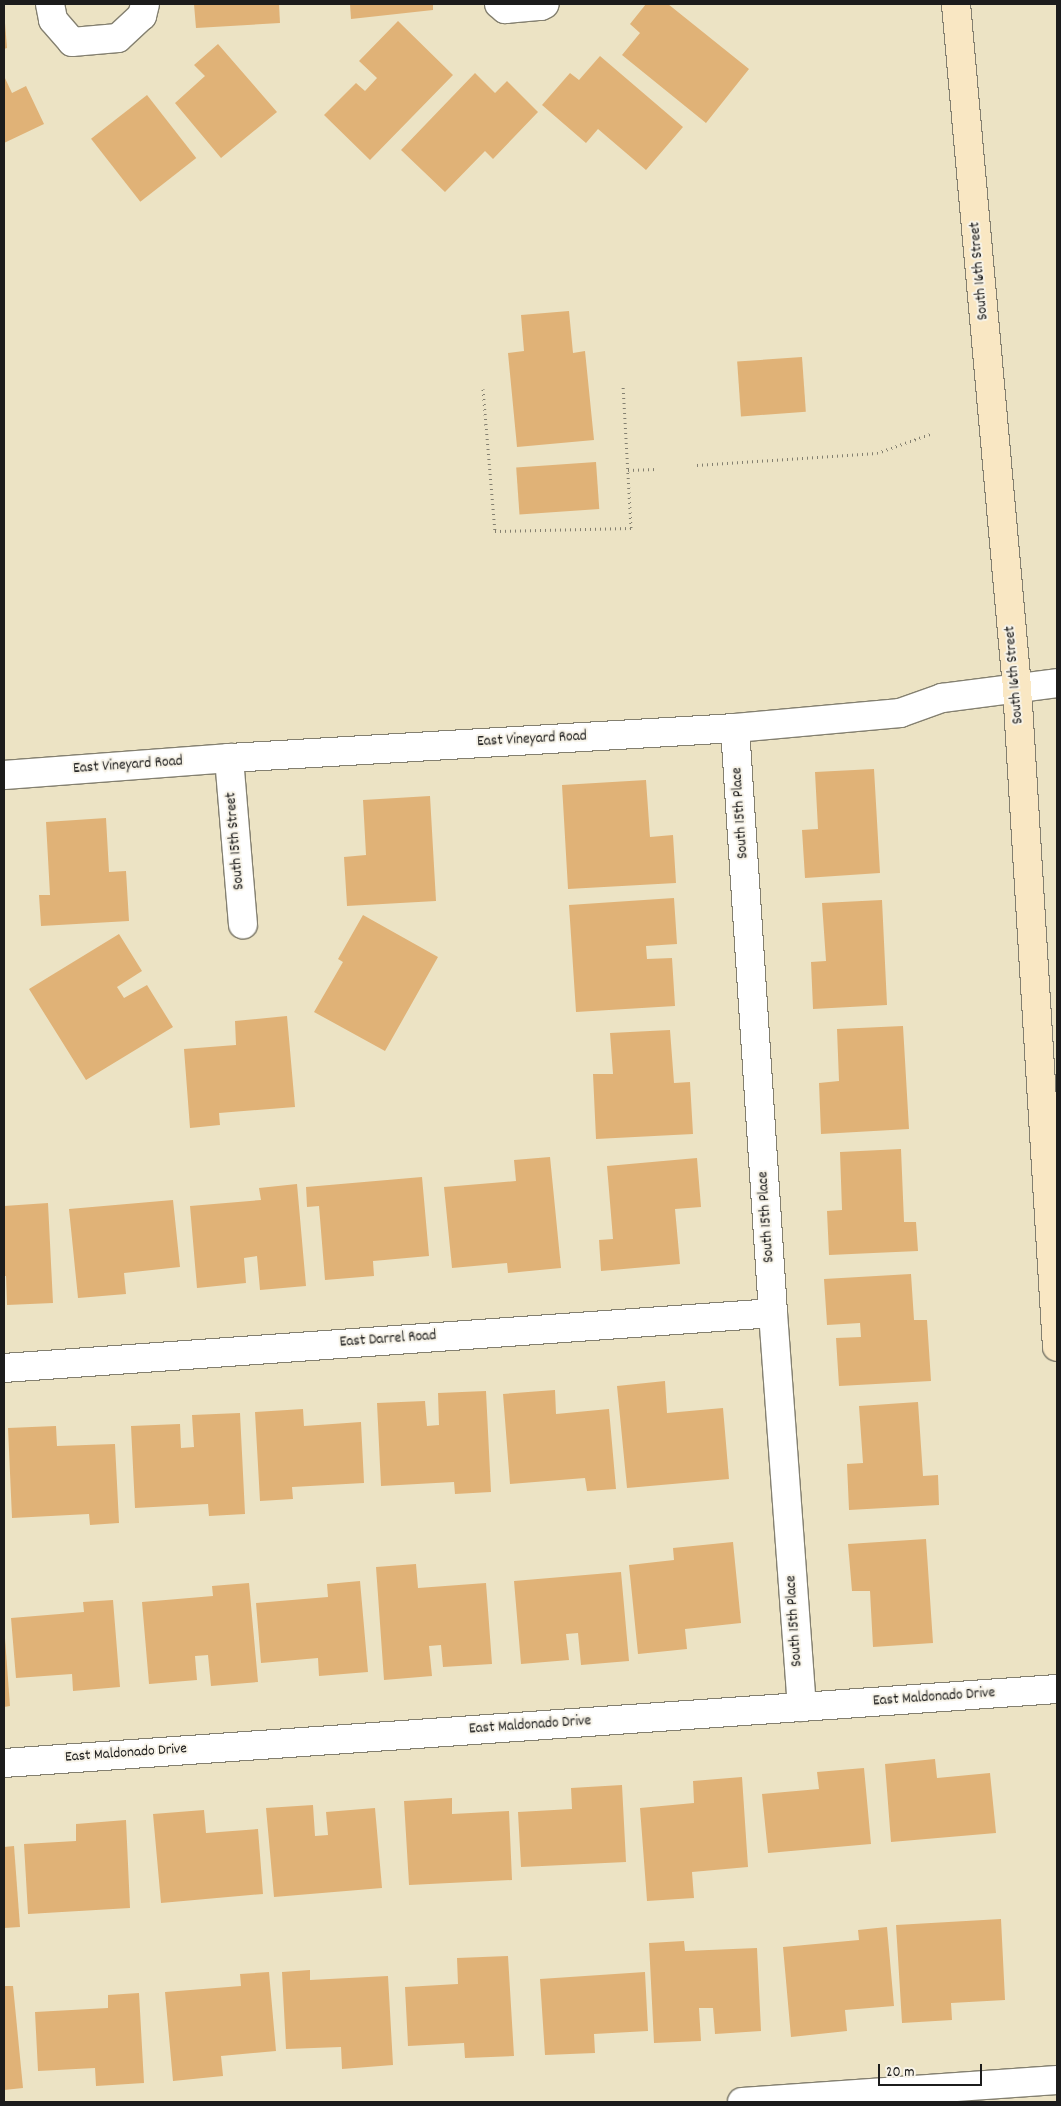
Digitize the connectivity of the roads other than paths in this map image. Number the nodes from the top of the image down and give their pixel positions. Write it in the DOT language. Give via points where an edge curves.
graph roads {
  1 [pos="50,4"];
  2 [pos="145,4"];
  3 [pos="499,4"];
  4 [pos="545,4"];
  5 [pos="956,4"];
  6 [pos="1057,683"];
  7 [pos="1017,688"];
  8 [pos="735,728"];
  9 [pos="229,758"];
  10 [pos="4,775"];
  11 [pos="243,924"];
  12 [pos="773,1313"];
  13 [pos="1057,1330"];
  14 [pos="4,1368"];
  15 [pos="1057,1690"];
  16 [pos="802,1707"];
  17 [pos="4,1763"];
  18 [pos="1057,2080"];
  19 [pos="823,2099"];
  20 [pos="742,2102"];
  1 -- 2 [label="street" via="52,20 72,42 118,38 142,16"];
  3 -- 4 [label="street" via="505,9"];
  5 -- 7 [label="main road, South 16th Street"];
  6 -- 7 [label="street, East Vineyard Road"];
  7 -- 8 [label="street, East Vineyard Road" via="942,698 900,712"];
  7 -- 13 [label="main road, South 16th Street"];
  8 -- 9 [label="street, East Vineyard Road"];
  8 -- 12 [label="street, South 15th Place"];
  9 -- 10 [label="street, East Vineyard Road"];
  9 -- 11 [label="street, South 15th Street"];
  12 -- 14 [label="street, East Darrel Road"];
  12 -- 16 [label="street, South 15th Place"];
  15 -- 16 [label="street, East Maldonado Drive"];
  16 -- 17 [label="street, East Maldonado Drive"];
  18 -- 19 [label="street"];
  19 -- 20 [label="street"];
}
